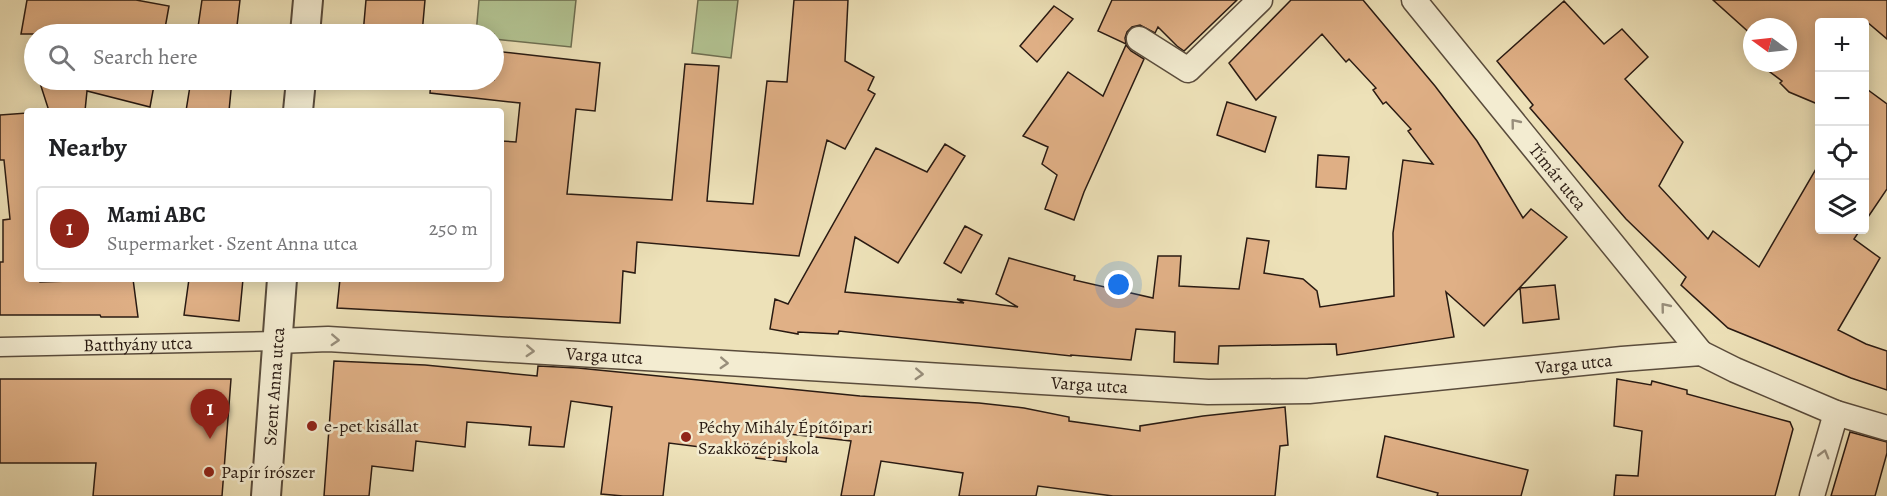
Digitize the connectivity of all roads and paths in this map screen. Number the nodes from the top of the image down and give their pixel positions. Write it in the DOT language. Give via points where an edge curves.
graph roads {
  1 [pos="308,0"];
  2 [pos="1260,0"];
  3 [pos="1414,0"];
  4 [pos="306,24"];
  5 [pos="1138,39"];
  6 [pos="300,90"];
  7 [pos="298,108"];
  8 [pos="282,282"];
  9 [pos="277,341"];
  10 [pos="0,347"];
  11 [pos="1701,352"];
  12 [pos="1836,413"];
  13 [pos="1887,428"];
  14 [pos="266,496"];
  15 [pos="1812,496"];
  1 -- 4 [label="street"];
  2 -- 5 [label="street" via="1188,70"];
  11 -- 3 [label="street, Tímár utca, one-way"];
  6 -- 7 [label="street"];
  8 -- 9 [label="street, Szent Anna utca"];
  9 -- 10 [label="street, Batthyány utca"];
  9 -- 11 [label="street, Varga utca, one-way" via="328,339 1208,392 1309,391"];
  9 -- 14 [label="street, Szent Anna utca"];
  11 -- 12 [label="street"];
  12 -- 13 [label="street"];
  15 -- 12 [label="street, one-way"];
}
